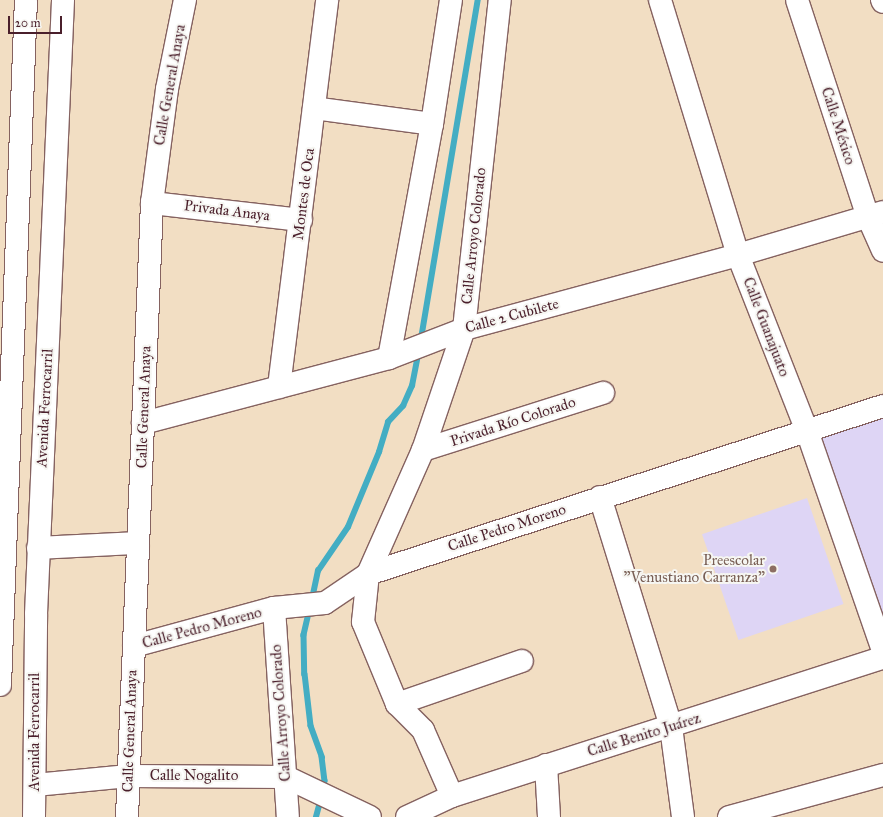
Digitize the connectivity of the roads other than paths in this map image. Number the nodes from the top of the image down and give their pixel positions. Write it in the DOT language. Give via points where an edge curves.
graph roads {
  1 [pos="26,0"];
  2 [pos="63,0"];
  3 [pos="185,0"];
  4 [pos="327,0"];
  5 [pos="451,0"];
  6 [pos="500,0"];
  7 [pos="660,0"];
  8 [pos="797,0"];
  9 [pos="314,108"];
  10 [pos="432,124"];
  11 [pos="152,203"];
  12 [pos="875,214"];
  13 [pos="301,220"];
  14 [pos="883,252"];
  15 [pos="738,255"];
  16 [pos="464,328"];
  17 [pos="396,354"];
  18 [pos="279,387"];
  19 [pos="603,393"];
  20 [pos="883,406"];
  21 [pos="143,423"];
  22 [pos="806,431"];
  23 [pos="423,450"];
  24 [pos="600,498"];
  25 [pos="138,544"];
  26 [pos="38,548"];
  27 [pos="2,552"];
  28 [pos="368,574"];
  29 [pos="274,608"];
  30 [pos="134,646"];
  31 [pos="883,650"];
  32 [pos="883,658"];
  33 [pos="522,661"];
  34 [pos="0,685"];
  35 [pos="397,704"];
  36 [pos="671,727"];
  37 [pos="546,765"];
  38 [pos="883,775"];
  39 [pos="129,776"];
  40 [pos="295,781"];
  41 [pos="35,785"];
  42 [pos="452,796"];
  43 [pos="34,817"];
  44 [pos="127,817"];
  45 [pos="288,817"];
  46 [pos="370,817"];
  47 [pos="407,817"];
  48 [pos="549,817"];
  49 [pos="683,817"];
  50 [pos="729,817"];
  1 -- 27 [label="street"];
  2 -- 26 [label="street, Avenida Ferrocarril"];
  3 -- 11 [label="street, Calle General Anaya" via="167,89"];
  4 -- 9 [label="street, Montes de Oca"];
  5 -- 10 [label="street"];
  6 -- 16 [label="street, Calle Arroyo Colorado"];
  7 -- 15 [label="street, Calle Guanajuato"];
  8 -- 12 [label="street, Calle México"];
  9 -- 10 [label="street"];
  9 -- 13 [label="street, Montes de Oca"];
  10 -- 17 [label="street"];
  11 -- 13 [label="street, Privada Anaya"];
  11 -- 21 [label="street, Calle General Anaya"];
  12 -- 14 [label="street, Calle México"];
  12 -- 15 [label="street, Calle 2 Cubilete"];
  13 -- 18 [label="street, Montes de Oca"];
  15 -- 16 [label="street, Calle 2 Cubilete"];
  15 -- 22 [label="street, Calle Guanajuato"];
  16 -- 17 [label="street, Calle 2 Cubilete"];
  16 -- 23 [label="street, Calle Arroyo Colorado"];
  17 -- 18 [label="street, Calle 2 Cubilete"];
  18 -- 21 [label="street, Calle 2 Cubilete"];
  19 -- 23 [label="street, Privada Río Colorado"];
  20 -- 22 [label="street, Calle Pedro Moreno"];
  21 -- 25 [label="street, Calle General Anaya"];
  22 -- 24 [label="street, Calle Pedro Moreno"];
  22 -- 31 [label="street, Calle Guanajuato"];
  23 -- 28 [label="street, Calle Arroyo Colorado"];
  24 -- 28 [label="street, Calle Pedro Moreno"];
  24 -- 36 [label="street"];
  25 -- 26 [label="street"];
  25 -- 30 [label="street, Calle General Anaya"];
  26 -- 41 [label="street, Avenida Ferrocarril"];
  27 -- 34 [label="street"];
  28 -- 29 [label="street, Calle Pedro Moreno" via="325,603"];
  28 -- 35 [label="street" via="363,622"];
  29 -- 30 [label="street, Calle Pedro Moreno"];
  29 -- 40 [label="street, Calle Arroyo Colorado"];
  30 -- 39 [label="street, Calle General Anaya"];
  32 -- 36 [label="street, Calle Benito Juárez"];
  33 -- 35 [label="street"];
  35 -- 42 [label="street" via="423,730"];
  36 -- 37 [label="street, Calle Benito Juárez"];
  36 -- 49 [label="street"];
  37 -- 42 [label="street, Calle Benito Juárez"];
  37 -- 48 [label="street"];
  38 -- 50 [label="street"];
  39 -- 40 [label="street, Calle Nogalito"];
  39 -- 41 [label="street, Calle Nogalito"];
  39 -- 44 [label="street, Calle General Anaya"];
  40 -- 45 [label="street, Calle Arroyo Colorado"];
  40 -- 46 [label="street"];
  41 -- 43 [label="street, Avenida Ferrocarril"];
  42 -- 47 [label="street, Calle Benito Juárez"];
}
